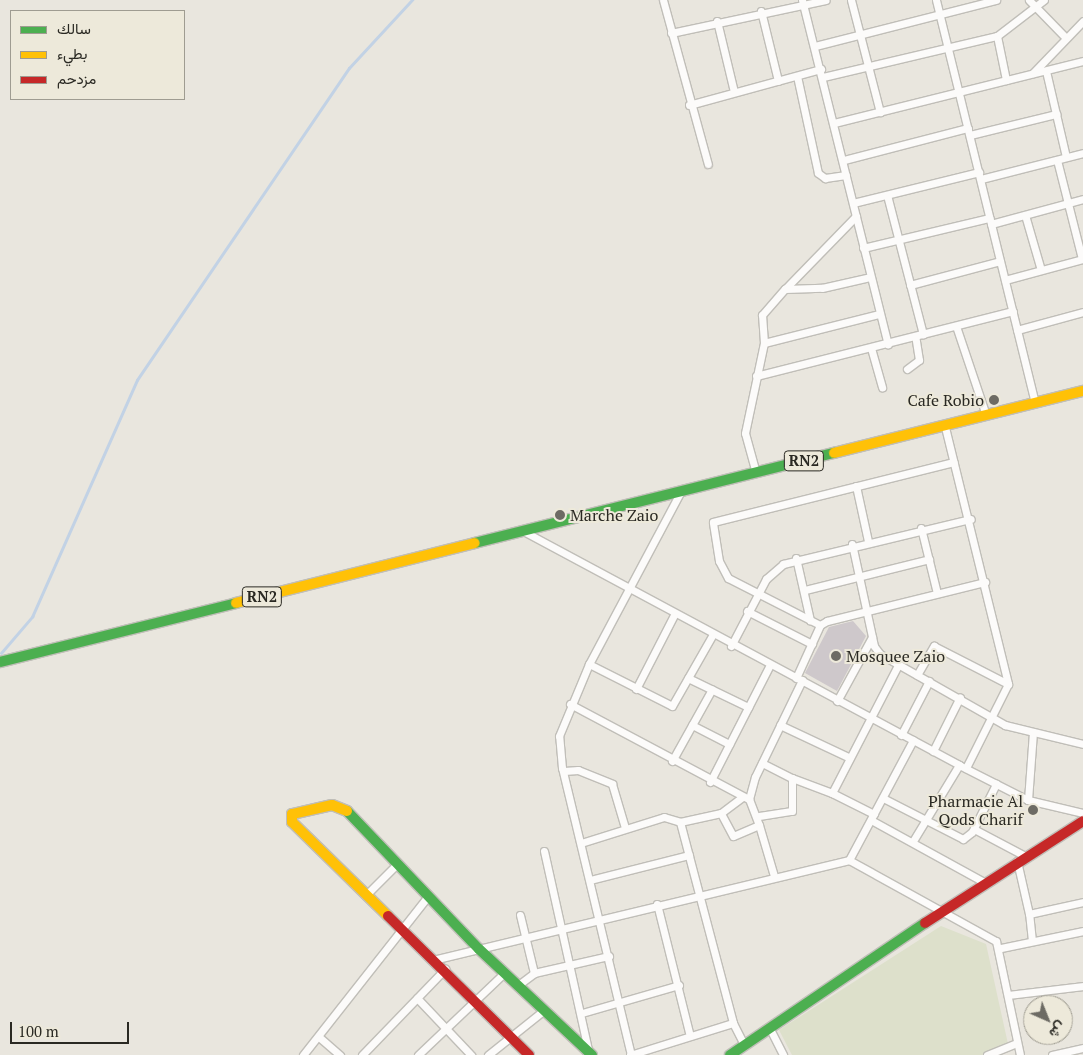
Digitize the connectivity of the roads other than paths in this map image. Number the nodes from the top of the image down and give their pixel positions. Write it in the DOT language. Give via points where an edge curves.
graph roads {
  1 [pos="663,0"];
  2 [pos="826,0"];
  3 [pos="851,0"];
  4 [pos="936,0"];
  5 [pos="996,0"];
  6 [pos="1029,0"];
  7 [pos="1044,0"];
  8 [pos="802,1"];
  9 [pos="1036,7"];
  10 [pos="761,11"];
  11 [pos="940,14"];
  12 [pos="717,21"];
  13 [pos="1083,21"];
  14 [pos="860,32"];
  15 [pos="671,34"];
  16 [pos="997,36"];
  17 [pos="1065,37"];
  18 [pos="815,46"];
  19 [pos="948,47"];
  20 [pos="1083,61"];
  21 [pos="869,66"];
  22 [pos="821,69"];
  23 [pos="1046,71"];
  24 [pos="1033,73"];
  25 [pos="797,76"];
  26 [pos="823,77"];
  27 [pos="1006,80"];
  28 [pos="778,81"];
  29 [pos="961,90"];
  30 [pos="734,92"];
  31 [pos="690,104"];
  32 [pos="880,112"];
  33 [pos="1056,114"];
  34 [pos="834,122"];
  35 [pos="968,128"];
  36 [pos="970,135"];
  37 [pos="1083,153"];
  38 [pos="1066,157"];
  39 [pos="844,160"];
  40 [pos="1057,160"];
  41 [pos="708,164"];
  42 [pos="846,175"];
  43 [pos="980,175"];
  44 [pos="887,195"];
  45 [pos="1083,199"];
  46 [pos="1068,203"];
  47 [pos="853,204"];
  48 [pos="1025,215"];
  49 [pos="856,216"];
  50 [pos="990,221"];
  51 [pos="898,241"];
  52 [pos="863,248"];
  53 [pos="1083,259"];
  54 [pos="1000,261"];
  55 [pos="1041,270"];
  56 [pos="870,277"];
  57 [pos="1005,280"];
  58 [pos="910,285"];
  59 [pos="786,289"];
  60 [pos="1013,310"];
  61 [pos="1083,312"];
  62 [pos="879,314"];
  63 [pos="956,326"];
  64 [pos="1017,330"];
  65 [pos="923,334"];
  66 [pos="915,336"];
  67 [pos="764,343"];
  68 [pos="888,344"];
  69 [pos="871,348"];
  70 [pos="907,368"];
  71 [pos="756,376"];
  72 [pos="882,387"];
  73 [pos="1083,391"];
  74 [pos="1035,403"];
  75 [pos="986,415"];
  76 [pos="945,427"];
  77 [pos="954,462"];
  78 [pos="756,473"];
  79 [pos="856,486"];
  80 [pos="680,493"];
  81 [pos="970,519"];
  82 [pos="922,528"];
  83 [pos="525,532"];
  84 [pos="868,541"];
  85 [pos="852,544"];
  86 [pos="796,558"];
  87 [pos="929,559"];
  88 [pos="860,577"];
  89 [pos="985,582"];
  90 [pos="805,590"];
  91 [pos="629,591"];
  92 [pos="757,594"];
  93 [pos="937,594"];
  94 [pos="867,609"];
  95 [pos="747,611"];
  96 [pos="674,615"];
  97 [pos="810,620"];
  98 [pos="820,625"];
  99 [pos="712,636"];
  100 [pos="872,638"];
  101 [pos="812,644"];
  102 [pos="731,646"];
  103 [pos="0,662"];
  104 [pos="589,664"];
  105 [pos="898,665"];
  106 [pos="770,666"];
  107 [pos="917,675"];
  108 [pos="688,678"];
  109 [pos="799,679"];
  110 [pos="929,681"];
  111 [pos="1008,684"];
  112 [pos="636,689"];
  113 [pos="712,689"];
  114 [pos="960,697"];
  115 [pos="837,701"];
  116 [pos="570,704"];
  117 [pos="748,707"];
  118 [pos="994,717"];
  119 [pos="871,718"];
  120 [pos="692,725"];
  121 [pos="780,725"];
  122 [pos="1033,732"];
  123 [pos="901,735"];
  124 [pos="912,740"];
  125 [pos="729,744"];
  126 [pos="1083,744"];
  127 [pos="933,751"];
  128 [pos="850,758"];
  129 [pos="672,761"];
  130 [pos="762,763"];
  131 [pos="959,766"];
  132 [pos="966,768"];
  133 [pos="564,772"];
  134 [pos="792,778"];
  135 [pos="710,782"];
  136 [pos="996,784"];
  137 [pos="832,793"];
  138 [pos="745,798"];
  139 [pos="883,798"];
  140 [pos="1028,800"];
  141 [pos="721,813"];
  142 [pos="1083,813"];
  143 [pos="759,816"];
  144 [pos="873,817"];
  145 [pos="1083,821"];
  146 [pos="680,822"];
  147 [pos="926,822"];
  148 [pos="759,825"];
  149 [pos="625,828"];
  150 [pos="974,829"];
  151 [pos="913,841"];
  152 [pos="581,843"];
  153 [pos="544,850"];
  154 [pos="688,855"];
  155 [pos="1021,858"];
  156 [pos="849,860"];
  157 [pos="397,864"];
  158 [pos="774,876"];
  159 [pos="590,880"];
  160 [pos="984,882"];
  161 [pos="368,893"];
  162 [pos="699,895"];
  163 [pos="428,896"];
  164 [pos="1083,902"];
  165 [pos="657,904"];
  166 [pos="941,911"];
  167 [pos="1028,914"];
  168 [pos="520,915"];
  169 [pos="600,919"];
  170 [pos="562,927"];
  171 [pos="404,928"];
  172 [pos="1083,931"];
  173 [pos="526,938"];
  174 [pos="1032,941"];
  175 [pos="1001,948"];
  176 [pos="479,949"];
  177 [pos="609,956"];
  178 [pos="437,959"];
  179 [pos="570,966"];
  180 [pos="446,968"];
  181 [pos="504,973"];
  182 [pos="534,974"];
  183 [pos="679,985"];
  184 [pos="517,986"];
  185 [pos="1083,986"];
  186 [pos="1008,995"];
  187 [pos="417,998"];
  188 [pos="477,998"];
  189 [pos="621,1003"];
  190 [pos="543,1011"];
  191 [pos="582,1013"];
  192 [pos="733,1023"];
  193 [pos="447,1027"];
  194 [pos="770,1029"];
  195 [pos="690,1036"];
  196 [pos="319,1037"];
  197 [pos="512,1037"];
  198 [pos="1017,1043"];
  199 [pos="744,1045"];
  200 [pos="1083,1048"];
  201 [pos="590,1052"];
  202 [pos="1077,1052"];
  203 [pos="303,1055"];
  204 [pos="340,1055"];
  205 [pos="362,1055"];
  206 [pos="418,1055"];
  207 [pos="471,1055"];
  208 [pos="488,1055"];
  209 [pos="529,1055"];
  210 [pos="631,1055"];
  211 [pos="730,1055"];
  212 [pos="783,1055"];
  213 [pos="987,1055"];
  214 [pos="1020,1055"];
  215 [pos="1052,1055"];
  1 -- 15 [label="street"];
  2 -- 8 [label="street"];
  3 -- 14 [label="street"];
  4 -- 11 [label="street"];
  5 -- 11 [label="street"];
  6 -- 9 [label="street"];
  7 -- 9 [label="street"];
  8 -- 10 [label="street"];
  8 -- 18 [label="street"];
  9 -- 16 [label="street"];
  9 -- 17 [label="street"];
  10 -- 12 [label="street"];
  10 -- 28 [label="street"];
  11 -- 14 [label="street"];
  11 -- 19 [label="street"];
  12 -- 15 [label="street"];
  12 -- 30 [label="street"];
  13 -- 17 [label="street"];
  14 -- 18 [label="street"];
  14 -- 21 [label="street"];
  15 -- 31 [label="street"];
  16 -- 19 [label="street"];
  16 -- 27 [label="street"];
  17 -- 24 [label="street"];
  18 -- 22 [label="street"];
  19 -- 21 [label="street"];
  19 -- 29 [label="street"];
  20 -- 23 [label="street"];
  21 -- 26 [label="street"];
  21 -- 32 [label="street"];
  22 -- 25 [label="street"];
  22 -- 26 [label="street"];
  23 -- 24 [label="street"];
  23 -- 33 [label="street"];
  24 -- 27 [label="street"];
  25 -- 28 [label="street"];
  25 -- 42 [label="street" via="818,173 825,178"];
  26 -- 34 [label="street"];
  27 -- 29 [label="street"];
  28 -- 30 [label="street"];
  29 -- 32 [label="street"];
  29 -- 35 [label="street"];
  30 -- 31 [label="street"];
  31 -- 41 [label="street"];
  32 -- 34 [label="street"];
  33 -- 36 [label="street"];
  33 -- 38 [label="street"];
  34 -- 39 [label="street"];
  35 -- 36 [label="street"];
  35 -- 39 [label="street"];
  36 -- 43 [label="street"];
  37 -- 38 [label="street"];
  38 -- 40 [label="street"];
  39 -- 42 [label="street"];
  40 -- 43 [label="street"];
  40 -- 46 [label="street"];
  42 -- 47 [label="street"];
  43 -- 44 [label="street"];
  43 -- 50 [label="street"];
  44 -- 47 [label="street"];
  44 -- 51 [label="street"];
  45 -- 46 [label="street"];
  46 -- 48 [label="street"];
  46 -- 53 [label="street"];
  47 -- 49 [label="street"];
  48 -- 50 [label="street"];
  48 -- 55 [label="street"];
  49 -- 52 [label="street"];
  49 -- 59 [label="street"];
  50 -- 51 [label="street"];
  50 -- 54 [label="street"];
  51 -- 52 [label="street"];
  51 -- 58 [label="street"];
  52 -- 56 [label="street"];
  53 -- 55 [label="street"];
  54 -- 57 [label="street"];
  54 -- 58 [label="street"];
  55 -- 57 [label="street"];
  56 -- 59 [label="street" via="816,289"];
  56 -- 62 [label="street"];
  57 -- 60 [label="street"];
  58 -- 65 [label="street"];
  59 -- 67 [label="street" via="764,311 760,328"];
  60 -- 63 [label="street"];
  60 -- 64 [label="street"];
  61 -- 64 [label="street"];
  62 -- 67 [label="street"];
  62 -- 68 [label="street"];
  63 -- 65 [label="street"];
  63 -- 75 [label="street"];
  64 -- 74 [label="street"];
  65 -- 66 [label="street"];
  66 -- 68 [label="street"];
  66 -- 70 [label="street" via="919,360"];
  67 -- 71 [label="street"];
  68 -- 69 [label="street"];
  69 -- 71 [label="street"];
  69 -- 72 [label="street"];
  71 -- 78 [label="street" via="745,433"];
  73 -- 74 [label="main road, RN2"];
  74 -- 75 [label="main road, RN2"];
  75 -- 76 [label="main road, RN2"];
  76 -- 77 [label="street"];
  76 -- 78 [label="main road, RN2"];
  77 -- 79 [label="street"];
  77 -- 81 [label="street"];
  78 -- 80 [label="main road, RN2"];
  79 -- 84 [label="street"];
  79 -- 92 [label="street" via="714,522 723,573"];
  80 -- 83 [label="main road, RN2"];
  80 -- 91 [label="street"];
  81 -- 82 [label="street"];
  81 -- 89 [label="street"];
  82 -- 84 [label="street"];
  82 -- 87 [label="street"];
  83 -- 91 [label="street"];
  83 -- 103 [label="main road, RN2"];
  84 -- 85 [label="street"];
  85 -- 86 [label="street"];
  85 -- 88 [label="street"];
  86 -- 90 [label="street"];
  86 -- 92 [label="street" via="771,573"];
  87 -- 88 [label="street"];
  87 -- 93 [label="street"];
  88 -- 90 [label="street"];
  88 -- 94 [label="street"];
  89 -- 93 [label="street"];
  89 -- 111 [label="street"];
  90 -- 97 [label="street"];
  91 -- 96 [label="street"];
  91 -- 104 [label="street"];
  92 -- 95 [label="street"];
  92 -- 97 [label="street"];
  93 -- 94 [label="street"];
  94 -- 98 [label="street"];
  94 -- 100 [label="street"];
  95 -- 101 [label="street"];
  95 -- 102 [label="street"];
  96 -- 99 [label="street"];
  96 -- 112 [label="street"];
  97 -- 98 [label="street"];
  98 -- 101 [label="street"];
  99 -- 102 [label="street"];
  99 -- 108 [label="street"];
  100 -- 105 [label="street" via="877,651"];
  100 -- 115 [label="street"];
  101 -- 109 [label="street"];
  102 -- 106 [label="street"];
  104 -- 112 [label="street"];
  104 -- 116 [label="street"];
  105 -- 107 [label="street"];
  105 -- 119 [label="street"];
  106 -- 109 [label="street"];
  106 -- 117 [label="street"];
  107 -- 110 [label="street"];
  107 -- 111 [label="street" via="934,646"];
  108 -- 112 [label="street" via="670,706"];
  108 -- 113 [label="street"];
  109 -- 115 [label="street"];
  109 -- 121 [label="street"];
  110 -- 114 [label="street"];
  110 -- 123 [label="street"];
  111 -- 118 [label="street"];
  113 -- 117 [label="street"];
  113 -- 120 [label="street"];
  114 -- 118 [label="street"];
  114 -- 127 [label="street"];
  115 -- 119 [label="street"];
  116 -- 129 [label="street"];
  116 -- 133 [label="street" via="559,736"];
  117 -- 125 [label="street"];
  118 -- 122 [label="street" via="1013,729"];
  118 -- 132 [label="street"];
  119 -- 123 [label="street"];
  119 -- 128 [label="street"];
  120 -- 125 [label="street"];
  120 -- 129 [label="street"];
  121 -- 128 [label="street"];
  121 -- 130 [label="street"];
  122 -- 126 [label="street"];
  122 -- 140 [label="street"];
  123 -- 124 [label="street"];
  124 -- 127 [label="street"];
  124 -- 139 [label="street"];
  125 -- 135 [label="street"];
  127 -- 131 [label="street"];
  128 -- 137 [label="street"];
  129 -- 135 [label="street"];
  130 -- 134 [label="street"];
  130 -- 138 [label="street"];
  131 -- 132 [label="street"];
  131 -- 147 [label="street"];
  132 -- 136 [label="street"];
  133 -- 149 [label="street" via="578,770 612,784"];
  133 -- 152 [label="street"];
  134 -- 137 [label="street"];
  134 -- 143 [label="street" via="792,811"];
  135 -- 138 [label="street"];
  136 -- 140 [label="street"];
  136 -- 150 [label="street"];
  137 -- 144 [label="street"];
  138 -- 141 [label="street"];
  138 -- 143 [label="street"];
  139 -- 144 [label="street"];
  139 -- 147 [label="street"];
  140 -- 142 [label="street"];
  141 -- 146 [label="street"];
  141 -- 148 [label="street" via="732,836"];
  143 -- 148 [label="street"];
  144 -- 151 [label="street"];
  144 -- 156 [label="street"];
  145 -- 155 [label="main road"];
  146 -- 149 [label="street" via="664,817"];
  146 -- 154 [label="street"];
  147 -- 150 [label="street" via="962,838"];
  147 -- 151 [label="street"];
  148 -- 158 [label="street"];
  149 -- 152 [label="street"];
  150 -- 155 [label="street"];
  151 -- 160 [label="street"];
  152 -- 159 [label="street"];
  153 -- 170 [label="street"];
  154 -- 159 [label="street"];
  154 -- 162 [label="street"];
  155 -- 160 [label="main road"];
  155 -- 167 [label="street"];
  156 -- 158 [label="street"];
  156 -- 166 [label="street"];
  157 -- 161 [label="street"];
  157 -- 161 [label="main road" via="340,807 292,814 292,822"];
  157 -- 163 [label="main road"];
  158 -- 162 [label="street"];
  159 -- 169 [label="street"];
  160 -- 166 [label="main road"];
  161 -- 171 [label="main road"];
  162 -- 165 [label="street"];
  162 -- 192 [label="street"];
  163 -- 171 [label="street"];
  163 -- 176 [label="main road"];
  164 -- 167 [label="street"];
  165 -- 169 [label="street"];
  165 -- 183 [label="street"];
  166 -- 175 [label="street" via="988,935"];
  166 -- 194 [label="main road"];
  167 -- 174 [label="street"];
  168 -- 173 [label="street"];
  169 -- 170 [label="street"];
  169 -- 177 [label="street"];
  170 -- 173 [label="street"];
  170 -- 179 [label="street"];
  171 -- 178 [label="main road"];
  171 -- 196 [label="street"];
  172 -- 174 [label="street"];
  173 -- 176 [label="street"];
  173 -- 182 [label="street"];
  174 -- 175 [label="street"];
  175 -- 186 [label="street"];
  176 -- 178 [label="street"];
  176 -- 181 [label="main road"];
  177 -- 179 [label="street"];
  177 -- 189 [label="street"];
  178 -- 180 [label="main road"];
  179 -- 182 [label="street"];
  179 -- 191 [label="street"];
  180 -- 187 [label="street"];
  180 -- 188 [label="main road"];
  181 -- 184 [label="main road"];
  181 -- 188 [label="street"];
  182 -- 184 [label="street"];
  183 -- 189 [label="street"];
  183 -- 195 [label="street"];
  184 -- 190 [label="main road"];
  185 -- 186 [label="street"];
  186 -- 198 [label="street"];
  187 -- 193 [label="street"];
  187 -- 205 [label="street"];
  188 -- 193 [label="street"];
  188 -- 197 [label="main road"];
  189 -- 191 [label="street"];
  189 -- 210 [label="street"];
  190 -- 197 [label="street"];
  190 -- 201 [label="main road"];
  191 -- 201 [label="street"];
  192 -- 195 [label="street"];
  192 -- 199 [label="street"];
  193 -- 206 [label="street"];
  193 -- 207 [label="street"];
  194 -- 199 [label="main road"];
  194 -- 212 [label="street"];
  195 -- 210 [label="street"];
  196 -- 203 [label="street"];
  196 -- 204 [label="street"];
  197 -- 208 [label="street"];
  197 -- 209 [label="main road"];
  198 -- 213 [label="street"];
  198 -- 214 [label="street"];
  199 -- 211 [label="main road"];
  200 -- 202 [label="street"];
  202 -- 215 [label="street"];
}
